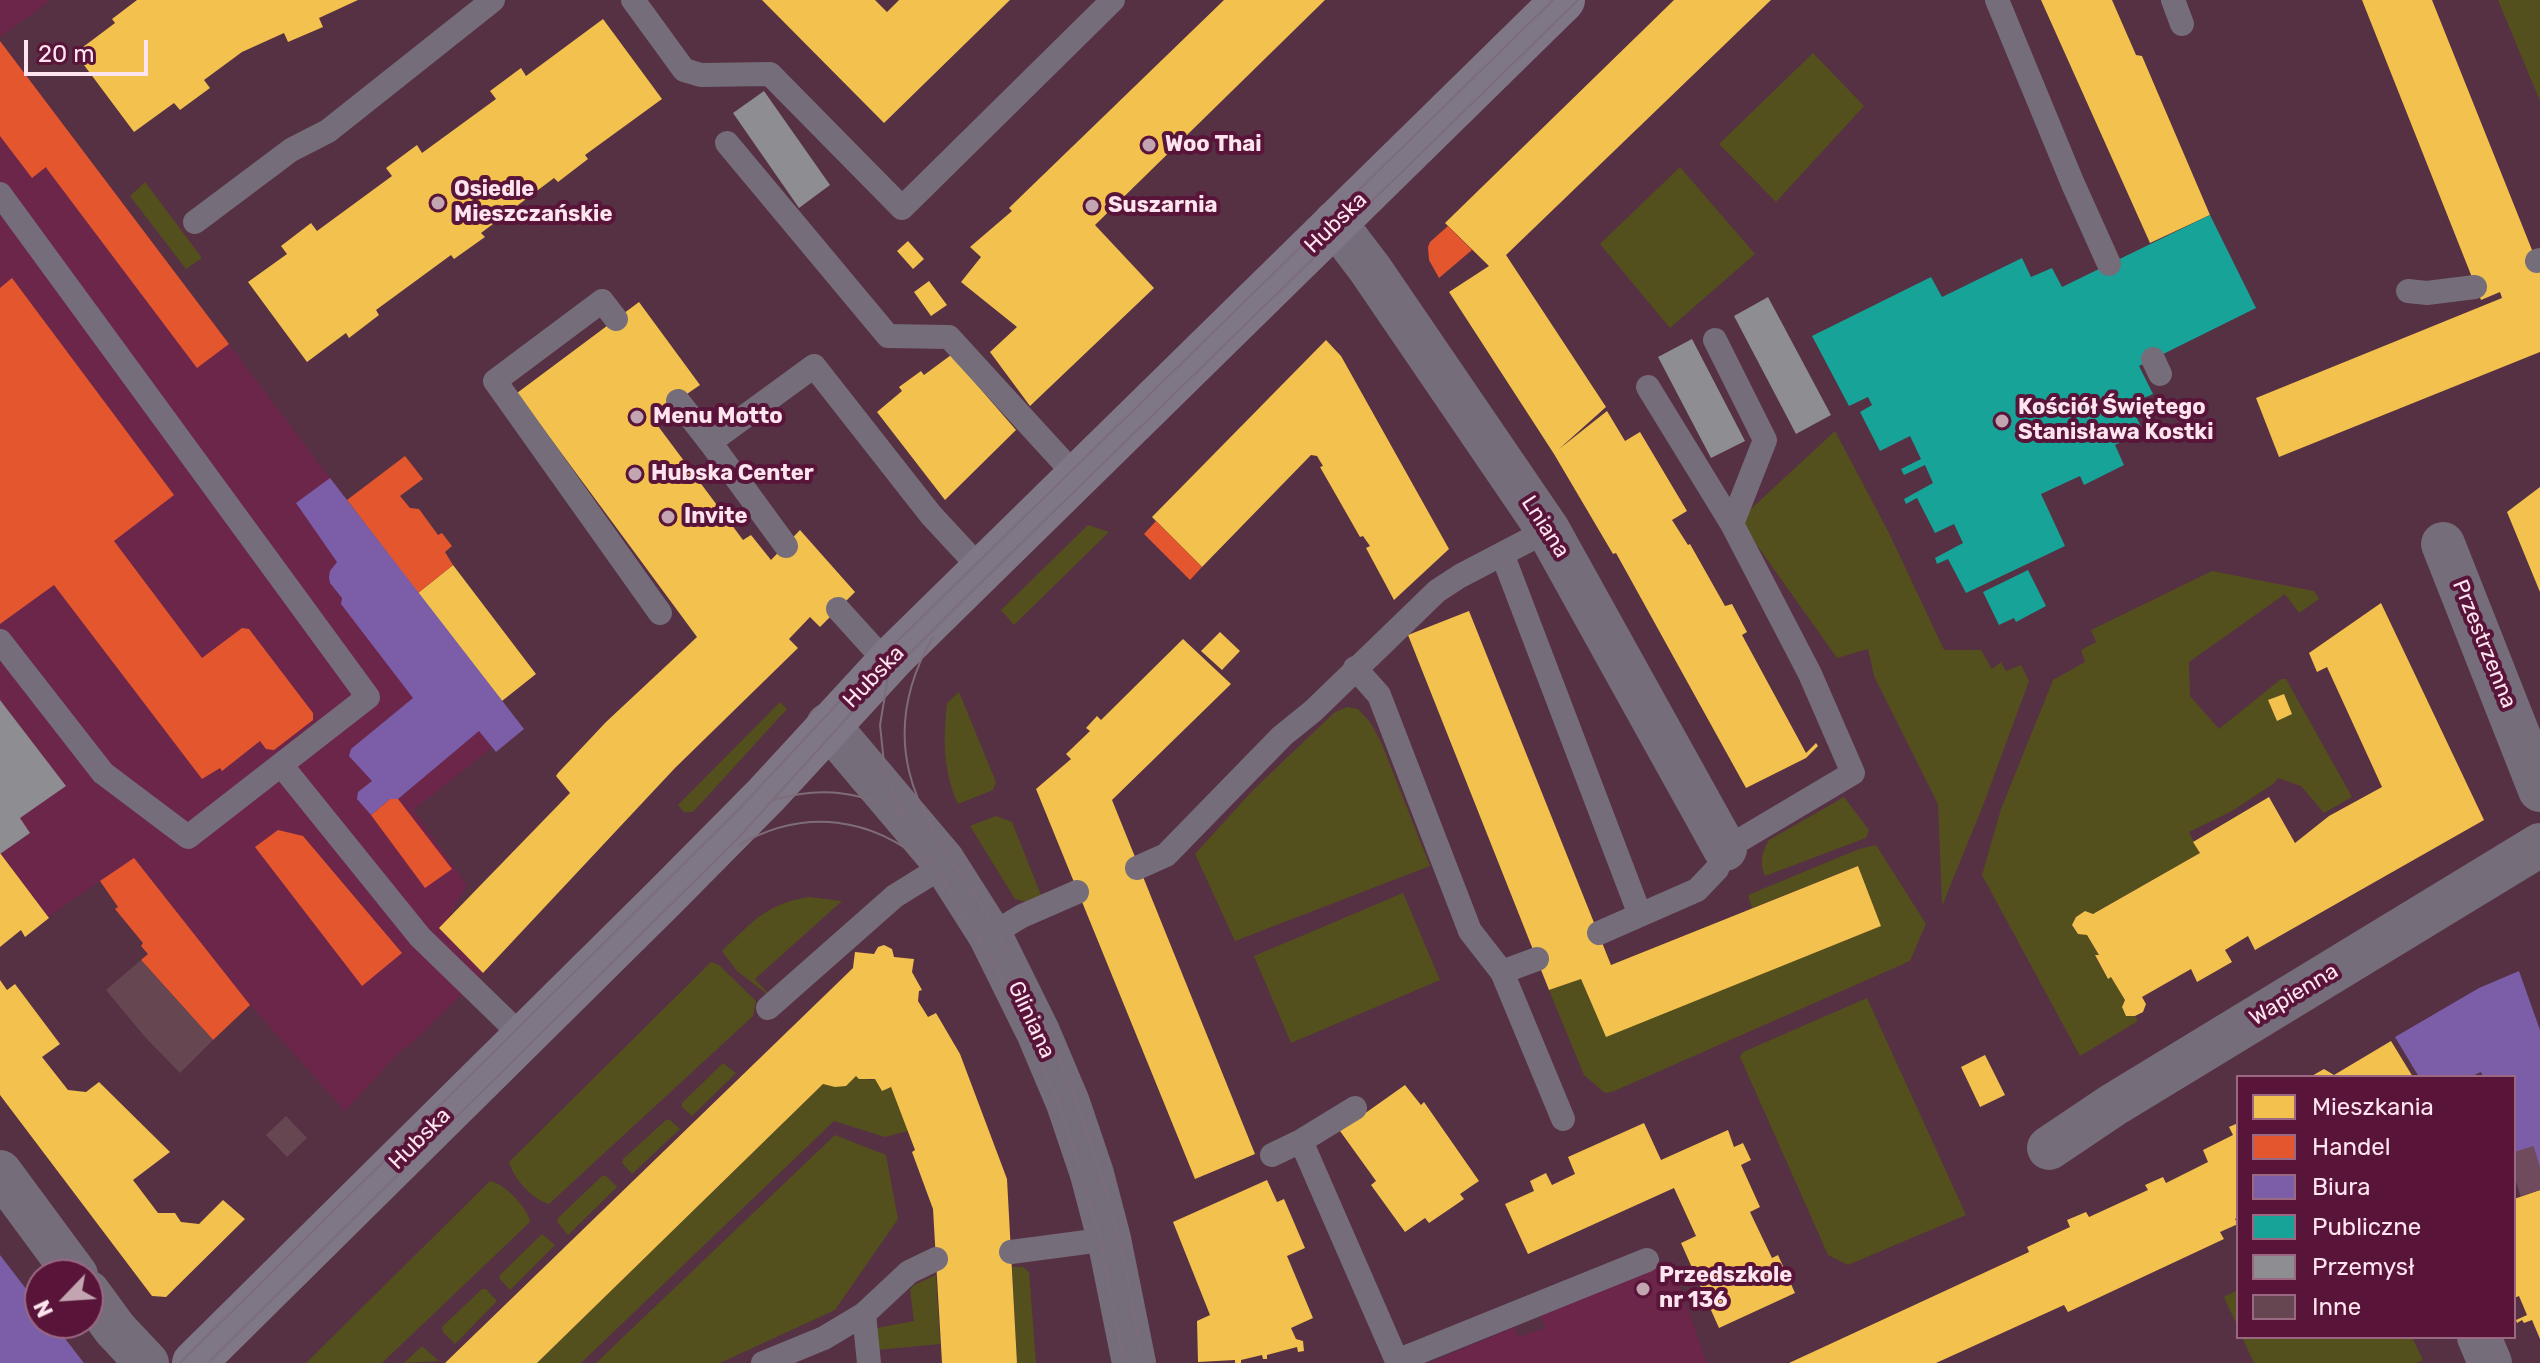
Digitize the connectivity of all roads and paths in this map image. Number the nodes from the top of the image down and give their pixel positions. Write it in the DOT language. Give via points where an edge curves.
graph roads {
  1 [pos="493,0"];
  2 [pos="633,0"];
  3 [pos="1113,0"];
  4 [pos="1563,0"];
  5 [pos="1997,0"];
  6 [pos="2173,0"];
  7 [pos="2182,24"];
  8 [pos="727,143"];
  9 [pos="0,194"];
  10 [pos="195,222"];
  11 [pos="1335,223"];
  12 [pos="2109,264"];
  13 [pos="2475,287"];
  14 [pos="2408,291"];
  15 [pos="616,319"];
  16 [pos="1715,340"];
  17 [pos="1648,387"];
  18 [pos="678,401"];
  19 [pos="710,442"];
  20 [pos="1077,477"];
  21 [pos="1732,524"];
  22 [pos="1548,530"];
  23 [pos="2443,544"];
  24 [pos="786,546"];
  25 [pos="1503,556"];
  26 [pos="982,570"];
  27 [pos="838,609"];
  28 [pos="660,613"];
  29 [pos="0,641"];
  30 [pos="887,663"];
  31 [pos="1355,668"];
  32 [pos="828,725"];
  33 [pos="282,766"];
  34 [pos="2540,790"];
  35 [pos="2540,845"];
  36 [pos="1725,849"];
  37 [pos="945,865"];
  38 [pos="1137,868"];
  39 [pos="1077,892"];
  40 [pos="1640,915"];
  41 [pos="1599,933"];
  42 [pos="990,935"];
  43 [pos="1537,959"];
  44 [pos="1502,972"];
  45 [pos="768,1008"];
  46 [pos="523,1037"];
  47 [pos="1355,1108"];
  48 [pos="1563,1119"];
  49 [pos="1301,1141"];
  50 [pos="2049,1148"];
  51 [pos="1272,1155"];
  52 [pos="0,1172"];
  53 [pos="1109,1239"];
  54 [pos="1011,1252"];
  55 [pos="64,1259"];
  56 [pos="936,1259"];
  57 [pos="1647,1260"];
  58 [pos="104,1314"];
  59 [pos="864,1314"];
  60 [pos="2480,1339"];
  61 [pos="1396,1362"];
  62 [pos="147,1363"];
  63 [pos="194,1363"];
  64 [pos="763,1363"];
  65 [pos="869,1363"];
  66 [pos="1134,1363"];
  67 [pos="2490,1363"];
  1 -- 10 [label="lane" via="328,131 291,150"];
  2 -- 3 [label="lane" via="684,70 701,75 770,74 902,208"];
  4 -- 11 [label="street, Hubska"];
  5 -- 12 [label="lane"];
  6 -- 7 [label="lane"];
  8 -- 20 [label="lane" via="888,336 949,337"];
  9 -- 33 [label="lane" via="368,697"];
  11 -- 20 [label="street, Hubska"];
  11 -- 22 [label="street, Lniana"];
  13 -- 14 [label="lane"];
  15 -- 28 [label="lane" via="602,301 495,381"];
  16 -- 21 [label="lane" via="1765,440"];
  17 -- 21 [label="lane"];
  18 -- 19 [label="lane"];
  19 -- 24 [label="lane"];
  19 -- 26 [label="lane" via="814,366 931,515"];
  20 -- 26 [label="street, Hubska"];
  21 -- 36 [label="lane" via="1810,674 1853,773"];
  22 -- 25 [label="lane"];
  22 -- 36 [label="street, Lniana"];
  23 -- 34 [label="street, Przestrzenna"];
  25 -- 31 [label="lane" via="1437,591"];
  25 -- 40 [label="lane"];
  26 -- 30 [label="street, Hubska"];
  27 -- 30 [label="lane"];
  29 -- 33 [label="lane" via="103,773 188,837"];
  30 -- 32 [label="street, Hubska"];
  31 -- 38 [label="lane" via="1166,855"];
  31 -- 44 [label="lane" via="1379,695 1470,931"];
  32 -- 37 [label="street, Gliniana"];
  32 -- 46 [label="street, Hubska" via="766,795"];
  33 -- 46 [label="lane" via="420,937"];
  35 -- 50 [label="street, Wapienna"];
  36 -- 40 [label="lane" via="1717,869 1697,890"];
  37 -- 42 [label="street, Gliniana"];
  37 -- 45 [label="lane" via="895,896"];
  39 -- 42 [label="lane"];
  40 -- 41 [label="lane"];
  42 -- 53 [label="street, Gliniana" via="1068,1103"];
  43 -- 44 [label="lane"];
  44 -- 48 [label="lane"];
  46 -- 63 [label="street, Hubska"];
  47 -- 49 [label="lane"];
  49 -- 51 [label="lane"];
  49 -- 61 [label="lane"];
  52 -- 55 [label="street"];
  53 -- 54 [label="lane"];
  53 -- 66 [label="street, Gliniana"];
  56 -- 59 [label="lane" via="909,1272"];
  57 -- 61 [label="lane"];
  58 -- 62 [label="street"];
  59 -- 64 [label="lane" via="824,1338"];
  59 -- 65 [label="lane"];
  60 -- 67 [label="street"];
}
